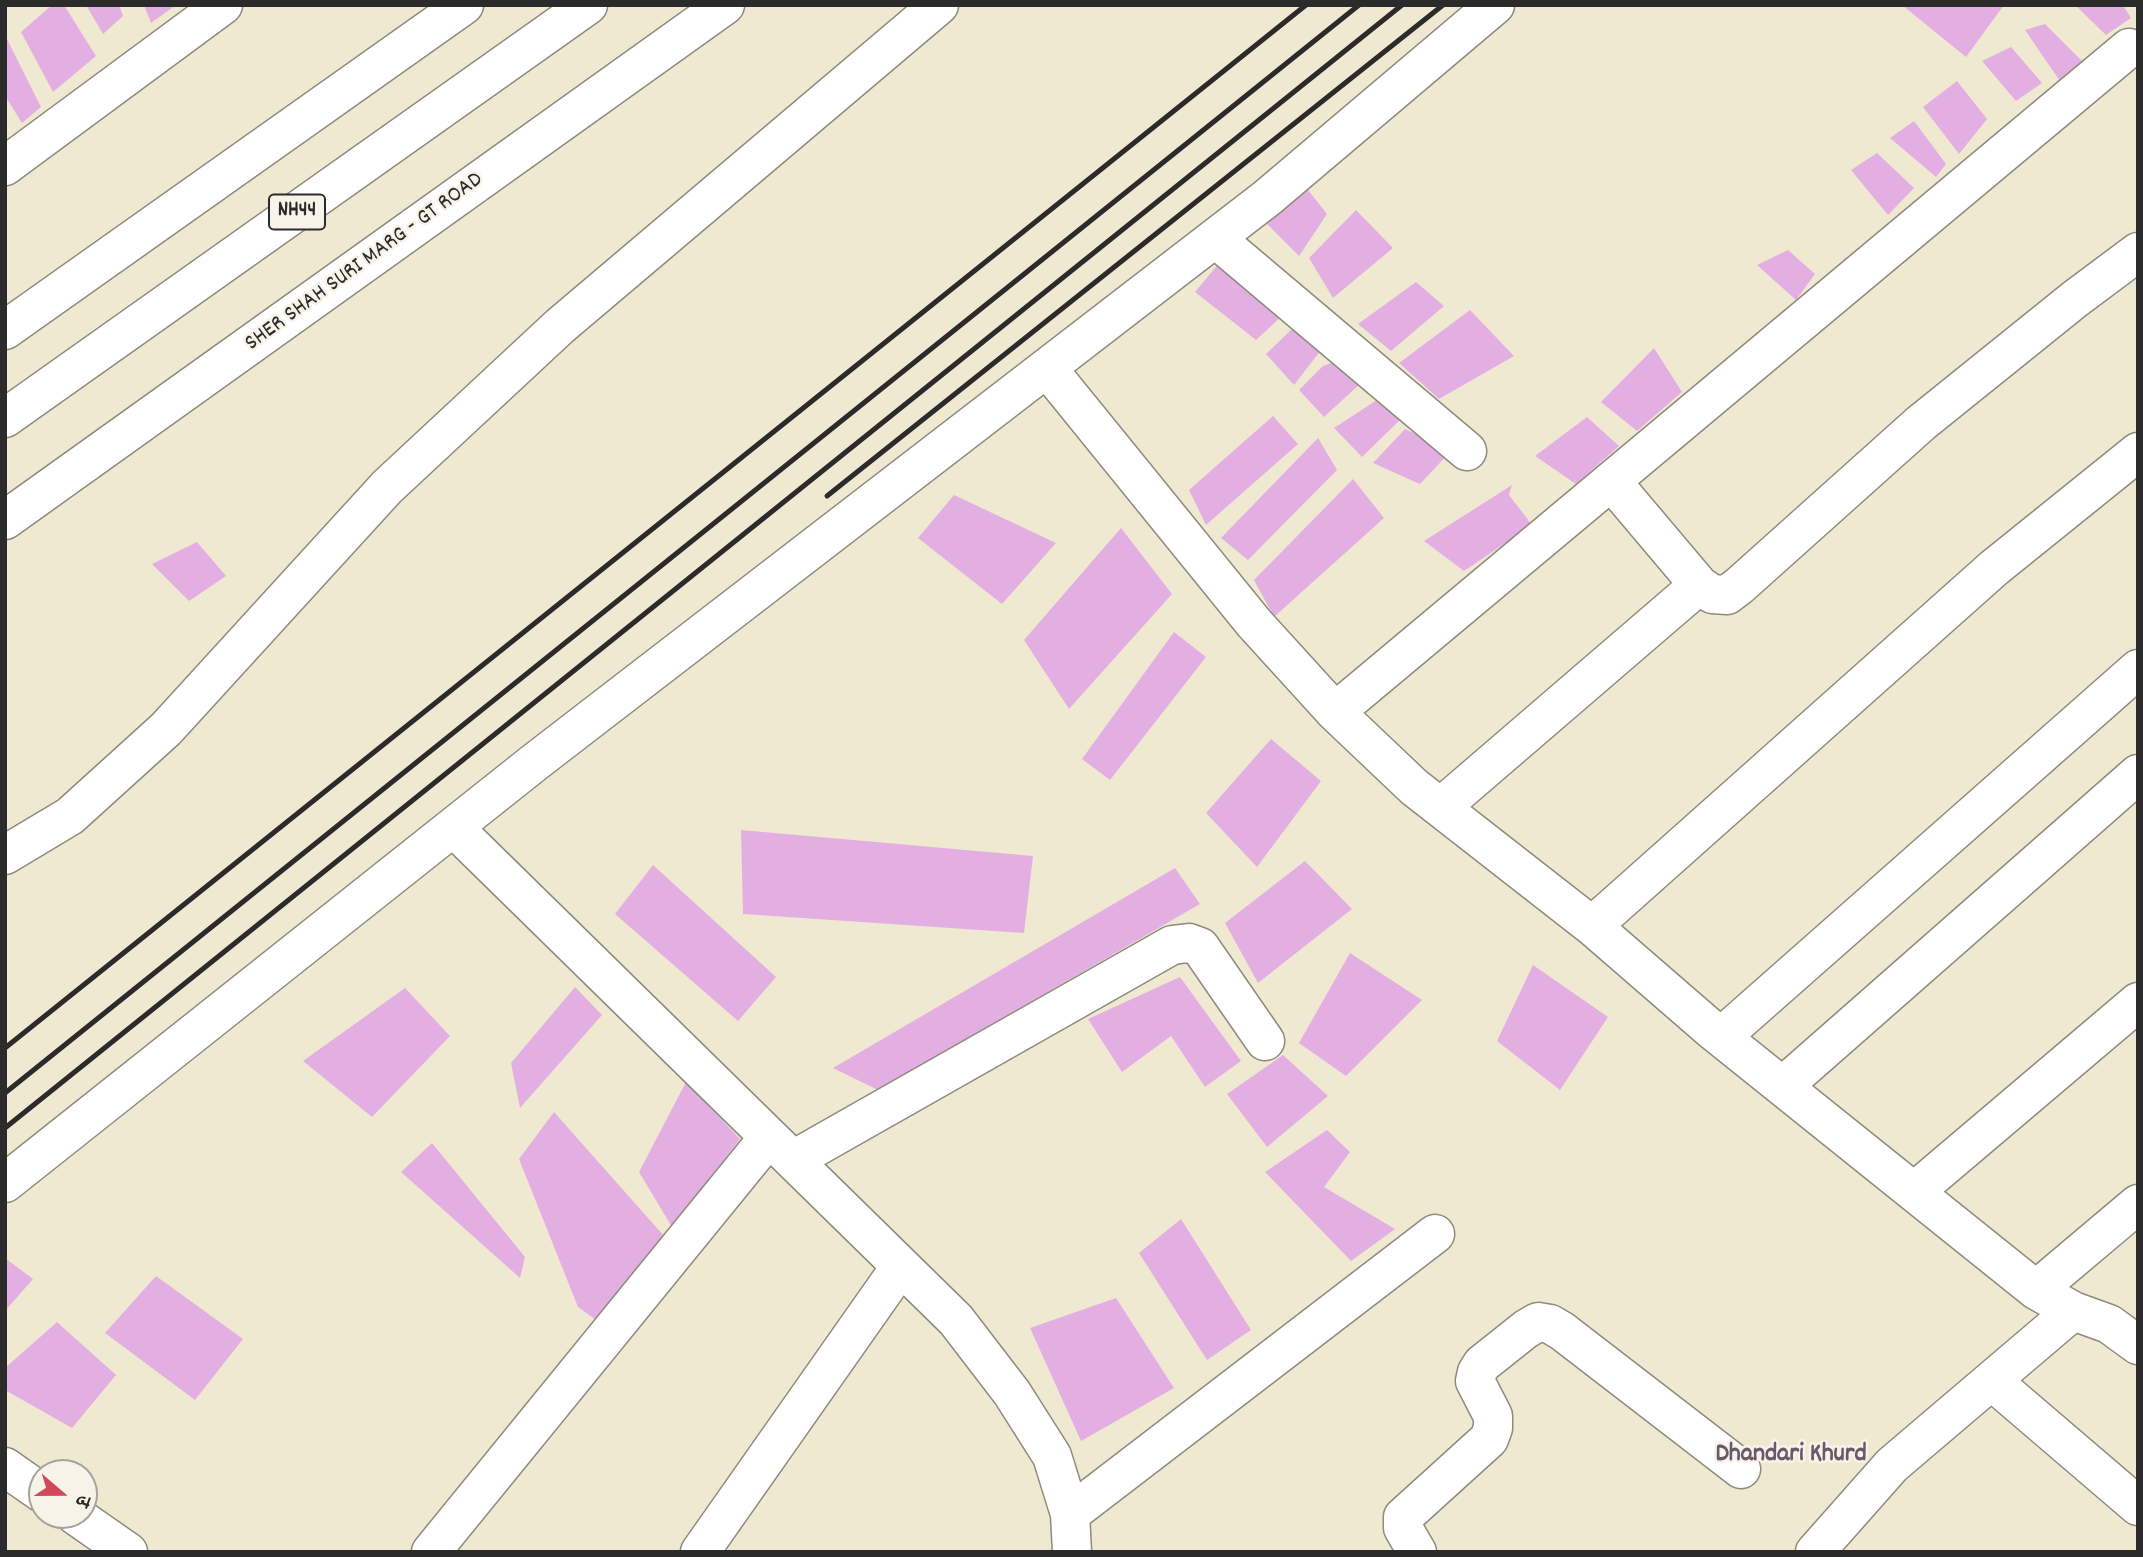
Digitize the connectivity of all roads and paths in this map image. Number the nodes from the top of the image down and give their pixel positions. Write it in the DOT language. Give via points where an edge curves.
graph roads {
  1 [pos="223,5"];
  2 [pos="464,5"];
  3 [pos="588,5"];
  4 [pos="725,5"];
  5 [pos="939,5"];
  6 [pos="1495,5"];
  7 [pos="2129,48"];
  8 [pos="5,166"];
  9 [pos="1215,238"];
  10 [pos="2138,252"];
  11 [pos="5,330"];
  12 [pos="1047,368"];
  13 [pos="5,418"];
  14 [pos="1467,451"];
  15 [pos="2138,452"];
  16 [pos="1612,482"];
  17 [pos="5,520"];
  18 [pos="1699,585"];
  19 [pos="2138,670"];
  20 [pos="1335,712"];
  21 [pos="2138,774"];
  22 [pos="1440,807"];
  23 [pos="453,827"];
  24 [pos="5,855"];
  25 [pos="1592,926"];
  26 [pos="2138,1002"];
  27 [pos="1721,1037"];
  28 [pos="1265,1041"];
  29 [pos="1783,1086"];
  30 [pos="781,1148"];
  31 [pos="5,1183"];
  32 [pos="1914,1192"];
  33 [pos="2138,1204"];
  34 [pos="1435,1234"];
  35 [pos="901,1266"];
  36 [pos="2036,1290"];
  37 [pos="2073,1311"];
  38 [pos="2138,1345"];
  39 [pos="1992,1381"];
  40 [pos="5,1467"];
  41 [pos="1741,1469"];
  42 [pos="28,1483"];
  43 [pos="2138,1506"];
  44 [pos="1070,1514"];
  45 [pos="95,1529"];
  46 [pos="128,1552"];
  47 [pos="431,1552"];
  48 [pos="700,1552"];
  49 [pos="1072,1552"];
  50 [pos="1417,1552"];
  51 [pos="1815,1552"];
  1 -- 8 [label="main road"];
  2 -- 11 [label="main road"];
  3 -- 13 [label="main road, NH44"];
  4 -- 17 [label="main road, SHER SHAH SURI MARG - GT ROAD"];
  5 -- 24 [label="main road" via="560,326 387,488 166,729 70,816"];
  6 -- 9 [label="main road"];
  7 -- 16 [label="main road"];
  9 -- 12 [label="main road"];
  9 -- 14 [label="main road"];
  10 -- 18 [label="main road" via="1921,423 1739,586 1727,595 1712,594"];
  12 -- 20 [label="main road" via="1254,623"];
  12 -- 23 [label="main road"];
  15 -- 25 [label="main road" via="1984,577"];
  16 -- 18 [label="main road"];
  16 -- 20 [label="main road"];
  18 -- 22 [label="main road"];
  19 -- 27 [label="main road"];
  20 -- 22 [label="main road"];
  21 -- 29 [label="main road"];
  22 -- 25 [label="main road"];
  23 -- 30 [label="main road"];
  23 -- 31 [label="main road"];
  25 -- 27 [label="main road"];
  26 -- 32 [label="main road"];
  27 -- 29 [label="main road"];
  28 -- 30 [label="main road" via="1200,947 1172,945"];
  29 -- 32 [label="main road"];
  30 -- 35 [label="main road"];
  30 -- 47 [label="main road"];
  32 -- 36 [label="main road"];
  33 -- 36 [label="main road"];
  34 -- 44 [label="main road"];
  35 -- 44 [label="main road" via="956,1320 1012,1392 1052,1456"];
  35 -- 48 [label="main road"];
  36 -- 37 [label="main road"];
  37 -- 38 [label="main road" via="2109,1324"];
  37 -- 39 [label="main road"];
  39 -- 43 [label="main road"];
  39 -- 51 [label="main road" via="1892,1465"];
  40 -- 42 [label="main road"];
  41 -- 50 [label="main road" via="1562,1331 1538,1322 1477,1372 1475,1381 1493,1416 1493,1428 1489,1439 1403,1517 1403,1528"];
  44 -- 49 [label="main road"];
  45 -- 46 [label="main road"];
}
